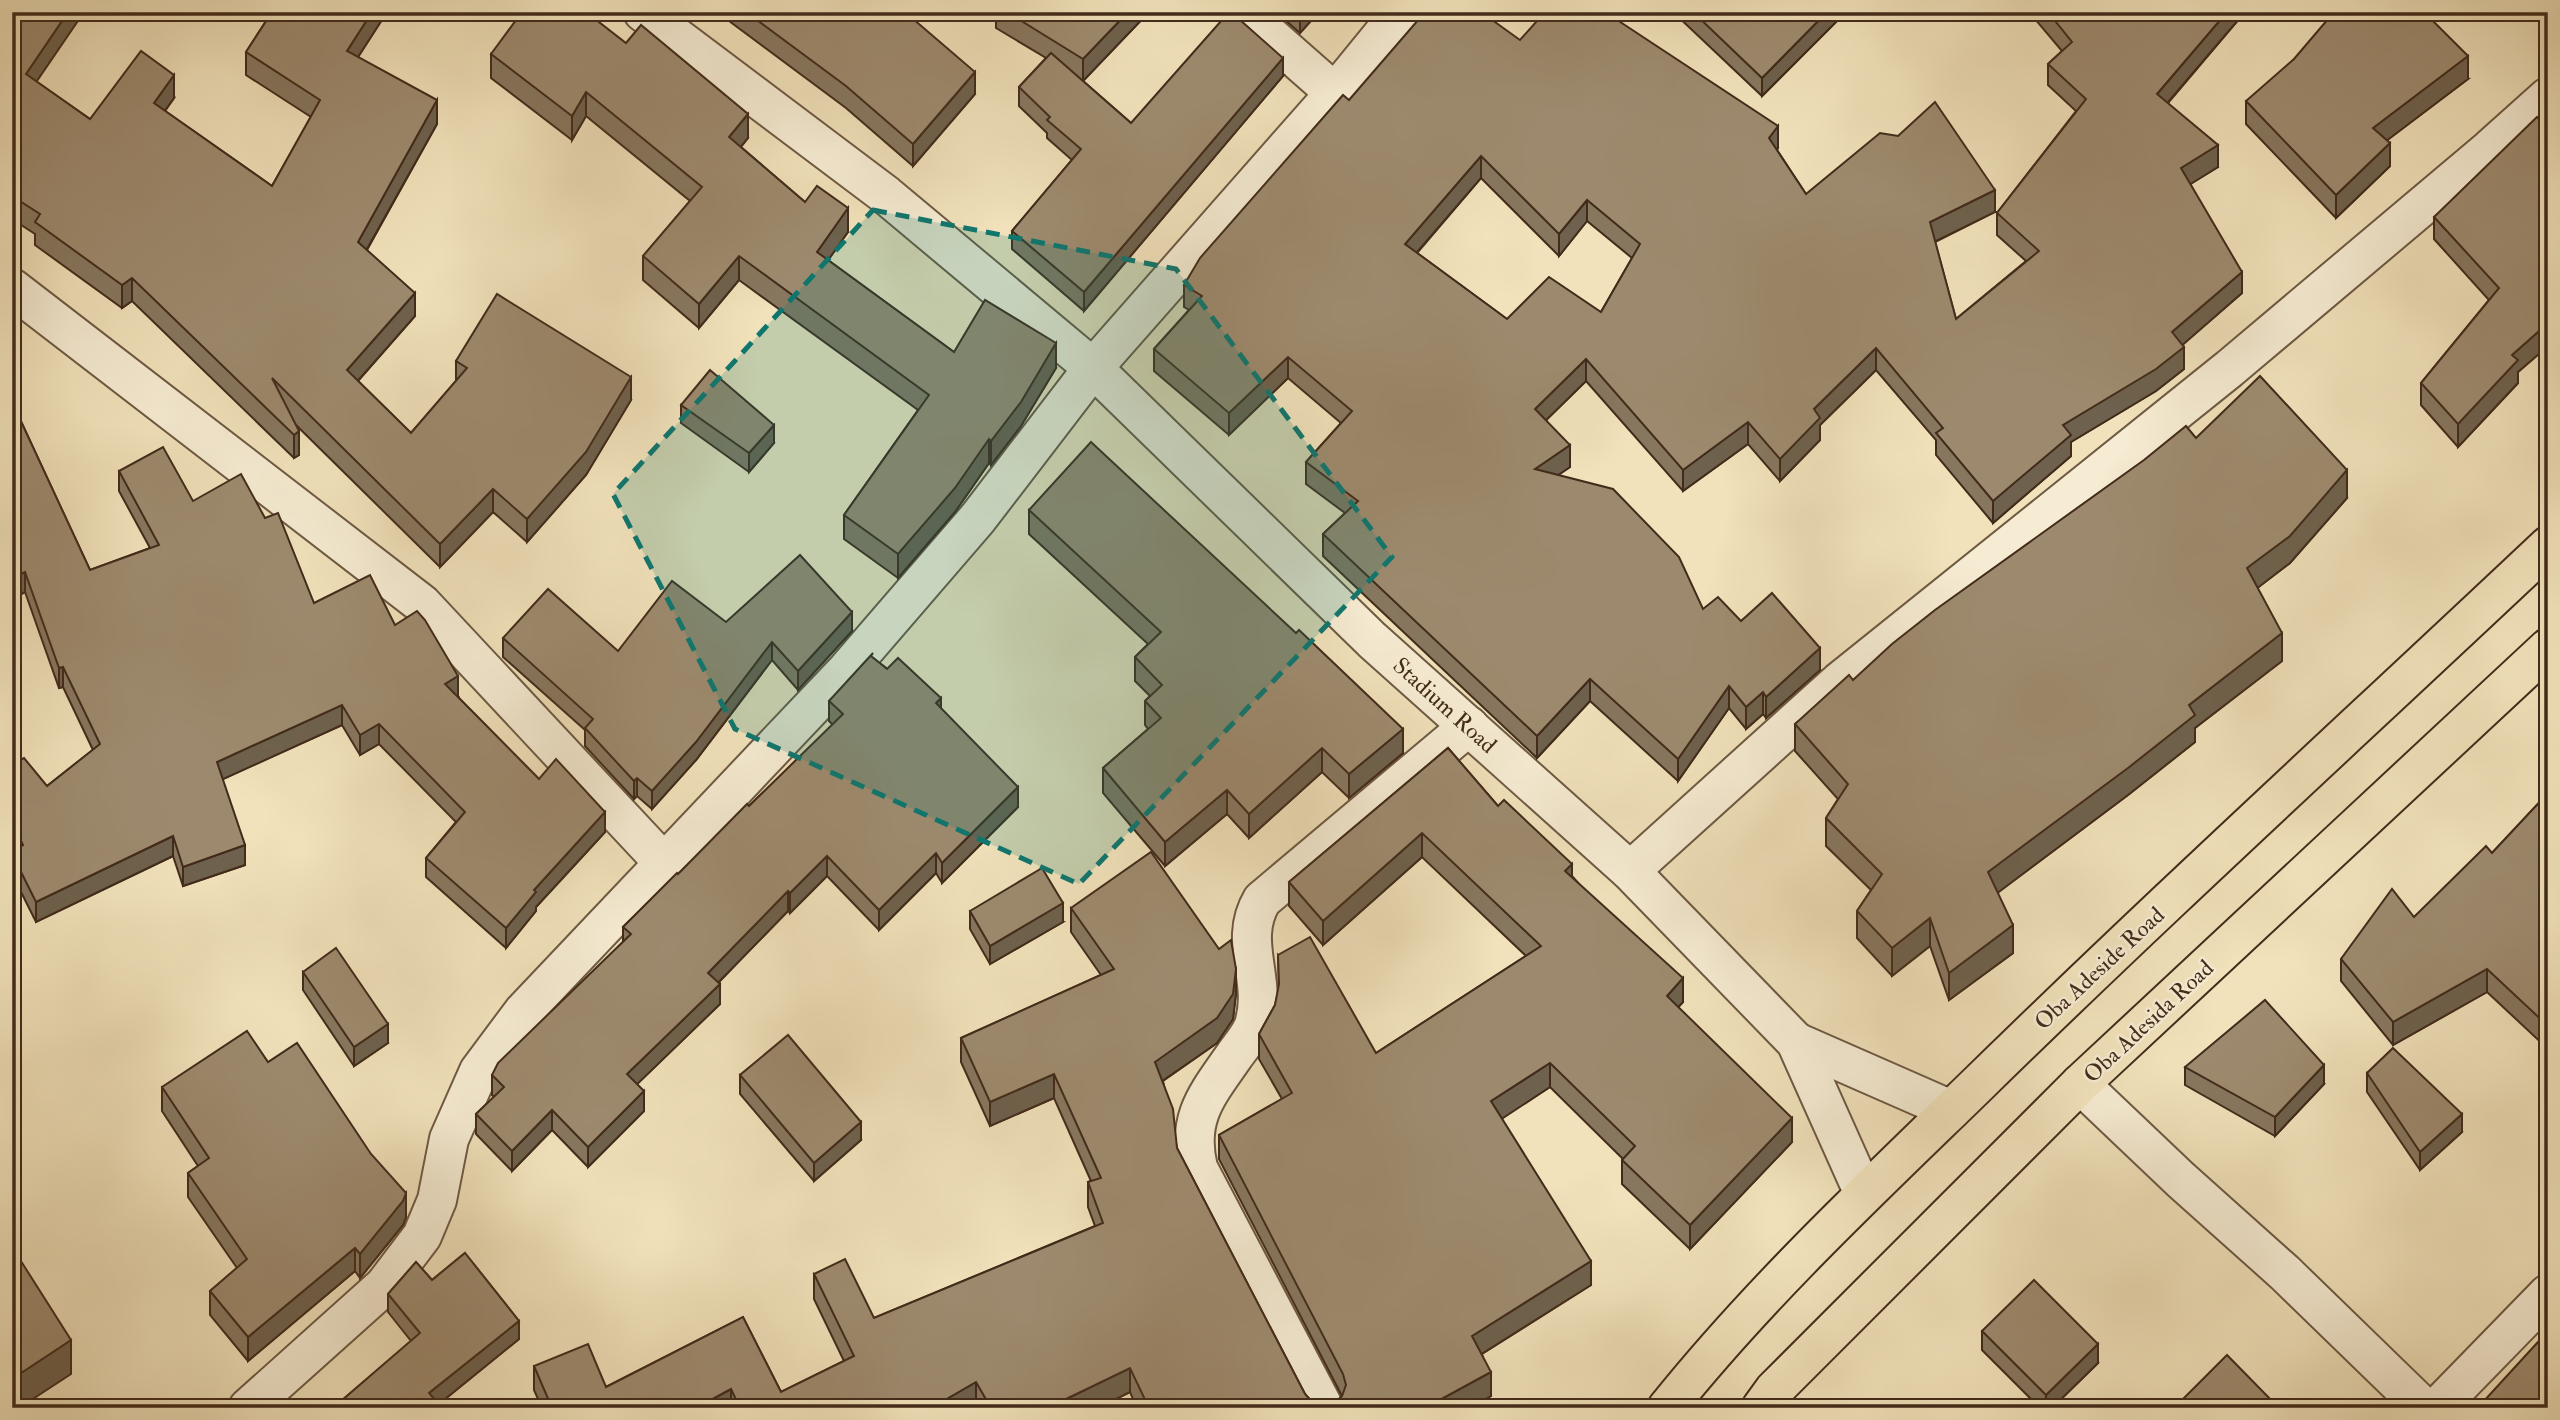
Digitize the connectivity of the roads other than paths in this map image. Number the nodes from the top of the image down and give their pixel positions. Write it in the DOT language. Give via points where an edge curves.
graph roads {
  1 [pos="643,12"];
  2 [pos="1243,12"];
  3 [pos="1401,12"];
  4 [pos="1335,93"];
  5 [pos="2548,97"];
  6 [pos="12,288"];
  7 [pos="1093,368"];
  8 [pos="2548,546"];
  9 [pos="2548,648"];
  10 [pos="1469,726"];
  11 [pos="663,862"];
  12 [pos="1630,871"];
  13 [pos="1796,1042"];
  14 [pos="2080,1084"];
  15 [pos="1951,1110"];
  16 [pos="1864,1195"];
  17 [pos="2548,1294"];
  18 [pos="248,1408"];
  19 [pos="1324,1408"];
  20 [pos="1667,1408"];
  21 [pos="1761,1408"];
  22 [pos="2424,1408"];
  23 [pos="2437,1408"];
  1 -- 7 [label="street, Stadium Road" via="886,195"];
  2 -- 4 [label="street"];
  3 -- 4 [label="street"];
  4 -- 7 [label="street"];
  5 -- 12 [label="street" via="2229,369 1839,682"];
  6 -- 11 [label="street" via="422,604"];
  7 -- 10 [label="street, Stadium Road" via="1372,640"];
  7 -- 11 [label="street" via="978,518 847,670"];
  8 -- 15 [label="main road, Oba Adeside Road"];
  9 -- 14 [label="main road, Oba Adesida Road"];
  10 -- 12 [label="street, Stadium Road"];
  10 -- 19 [label="street" via="1262,900 1250,933 1259,992 1255,1022 1207,1095 1195,1126 1198,1168"];
  11 -- 18 [label="street" via="523,1012 480,1071 449,1139 437,1199 422,1236 384,1286"];
  12 -- 13 [label="street, Stadium Road"];
  13 -- 15 [label="street"];
  13 -- 16 [label="street"];
  14 -- 21 [label="main road, Oba Adesida Road"];
  14 -- 22 [label="street"];
  15 -- 16 [label="main road, Oba Adeside Road"];
  16 -- 20 [label="main road, Oba Adeside Road"];
  17 -- 23 [label="street"];
}
